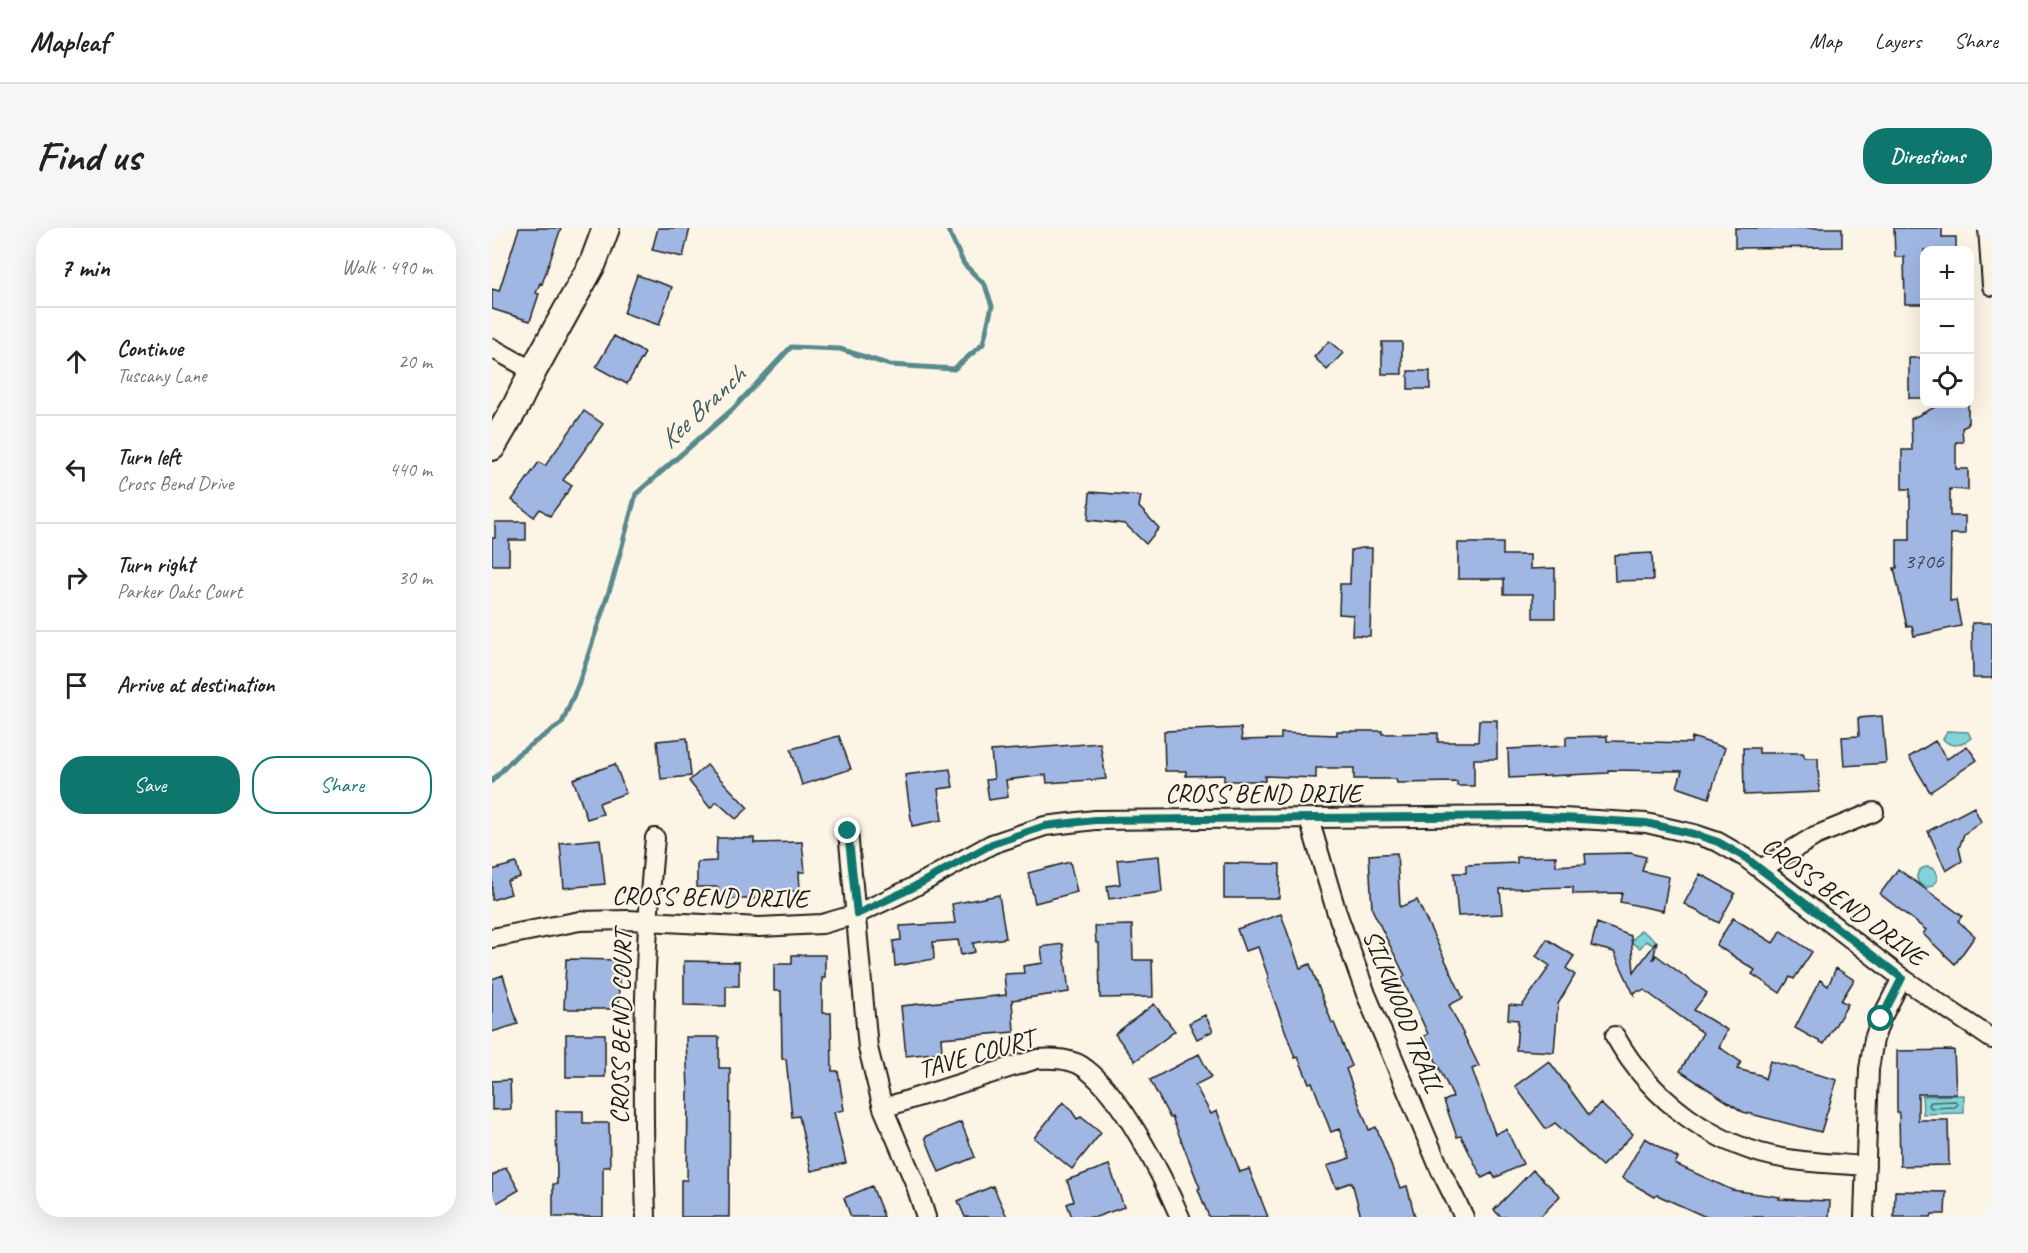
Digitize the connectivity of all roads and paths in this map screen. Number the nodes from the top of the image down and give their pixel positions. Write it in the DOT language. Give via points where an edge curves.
graph roads {
  1 [pos="606,228"];
  2 [pos="1988,228"];
  3 [pos="1992,286"];
  4 [pos="492,348"];
  5 [pos="533,372"];
  6 [pos="492,447"];
  7 [pos="1874,812"];
  8 [pos="1309,819"];
  9 [pos="848,831"];
  10 [pos="655,837"];
  11 [pos="1761,869"];
  12 [pos="857,914"];
  13 [pos="649,922"];
  14 [pos="492,938"];
  15 [pos="1902,978"];
  16 [pos="1616,1036"];
  17 [pos="1992,1039"];
  18 [pos="883,1108"];
  19 [pos="1866,1166"];
  20 [pos="646,1217"];
  21 [pos="926,1217"];
  22 [pos="1180,1217"];
  23 [pos="1464,1217"];
  24 [pos="1864,1217"];
  1 -- 5 [label="street" via="594,263"];
  2 -- 3 [label="street"];
  4 -- 5 [label="street"];
  5 -- 6 [label="street"];
  7 -- 11 [label="street" via="1815,836"];
  8 -- 11 [label="street, CROSS BEND DRIVE" via="1530,816 1646,823 1718,842"];
  8 -- 12 [label="street, CROSS BEND DRIVE" via="1095,820 1045,826 992,844"];
  8 -- 23 [label="street, SILKWOOD TRAIL" via="1365,994"];
  9 -- 12 [label="street"];
  10 -- 13 [label="street, CROSS BEND COURT"];
  11 -- 15 [label="street, CROSS BEND DRIVE"];
  12 -- 13 [label="street, CROSS BEND DRIVE" via="822,924 759,927"];
  12 -- 18 [label="street" via="868,1048"];
  13 -- 14 [label="street, CROSS BEND DRIVE" via="580,921"];
  13 -- 20 [label="street, CROSS BEND COURT" via="643,1127"];
  15 -- 17 [label="street, CROSS BEND DRIVE"];
  15 -- 19 [label="street" via="1874,1039 1869,1070"];
  16 -- 19 [label="street" via="1646,1081 1716,1137 1787,1159"];
  18 -- 21 [label="street"];
  18 -- 22 [label="street, TAVE COURT" via="1037,1059 1059,1058 1085,1067 1108,1090 1133,1126"];
  19 -- 24 [label="street"];
}
